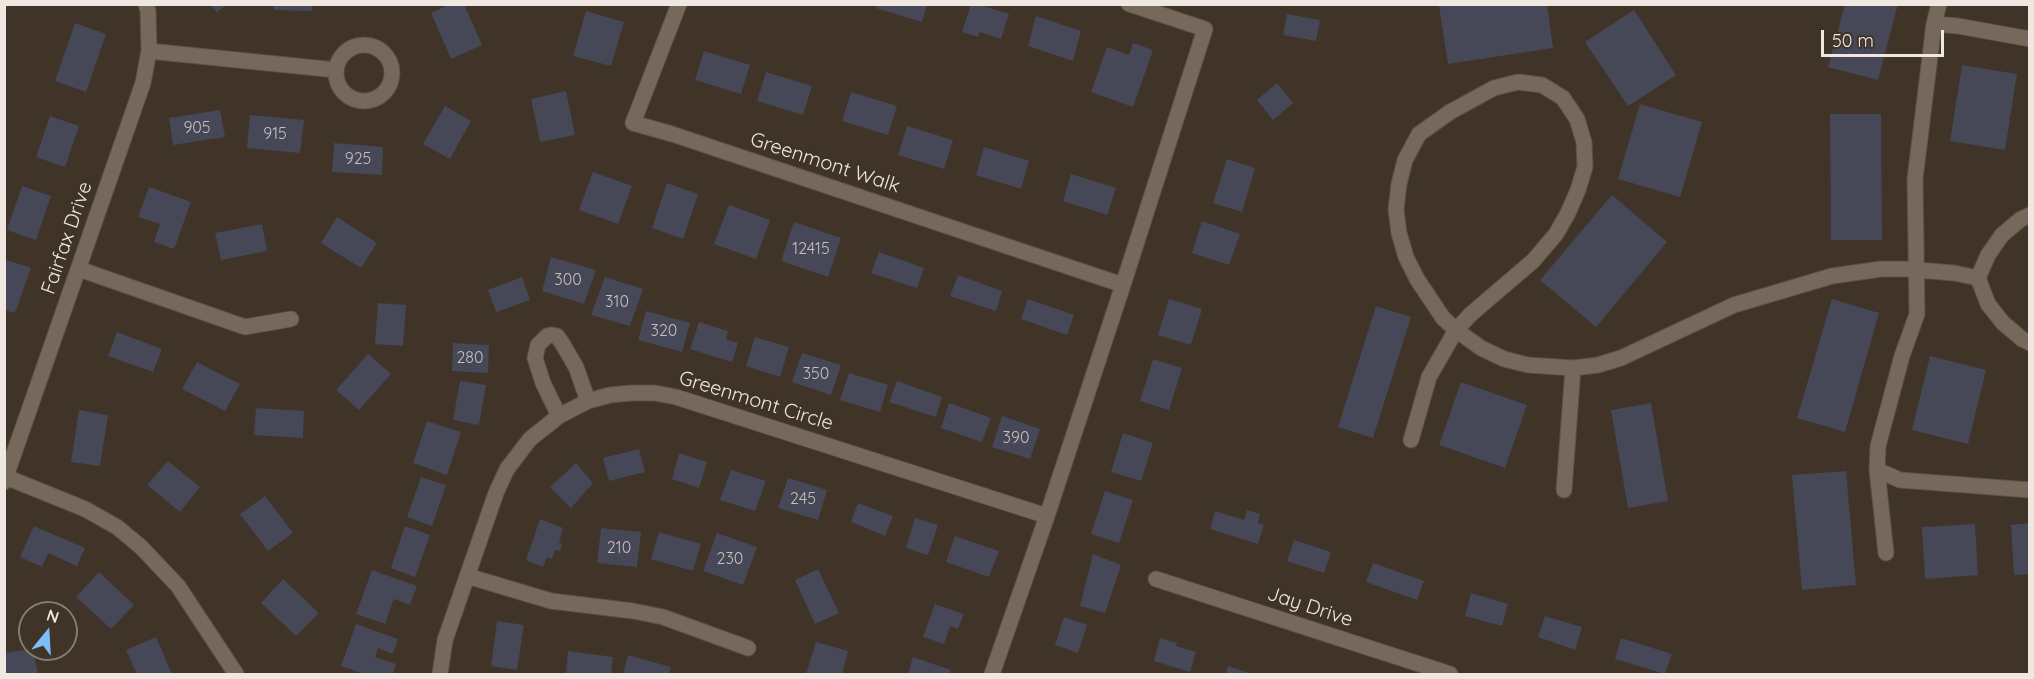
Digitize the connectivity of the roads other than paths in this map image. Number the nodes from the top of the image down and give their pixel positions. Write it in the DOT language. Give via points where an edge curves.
graph roads {
  1 [pos="146,4"];
  2 [pos="679,4"];
  3 [pos="1129,4"];
  4 [pos="1939,4"];
  5 [pos="1935,24"];
  6 [pos="2030,39"];
  7 [pos="149,51"];
  8 [pos="336,70"];
  9 [pos="2030,215"];
  10 [pos="79,269"];
  11 [pos="1916,269"];
  12 [pos="1978,278"];
  13 [pos="1123,285"];
  14 [pos="291,319"];
  15 [pos="1456,330"];
  16 [pos="2030,343"];
  17 [pos="1573,369"];
  18 [pos="588,401"];
  19 [pos="559,416"];
  20 [pos="1411,440"];
  21 [pos="1878,470"];
  22 [pos="5,479"];
  23 [pos="1564,490"];
  24 [pos="2030,490"];
  25 [pos="1047,516"];
  26 [pos="1886,553"];
  27 [pos="467,576"];
  28 [pos="1156,579"];
  29 [pos="748,648"];
  30 [pos="236,675"];
  31 [pos="440,675"];
  32 [pos="992,675"];
  33 [pos="1450,675"];
  1 -- 7 [label="street, Fairfax Drive"];
  2 -- 13 [label="street, Greenmont Walk" via="633,123"];
  3 -- 13 [label="street" via="1204,29"];
  4 -- 5 [label="street"];
  5 -- 6 [label="street"];
  5 -- 11 [label="street" via="1915,179"];
  7 -- 8 [label="street"];
  7 -- 10 [label="street, Fairfax Drive" via="143,83"];
  9 -- 12 [label="street" via="2002,235"];
  10 -- 14 [label="street" via="245,327"];
  10 -- 22 [label="street, Fairfax Drive"];
  11 -- 12 [label="street"];
  11 -- 17 [label="street" via="1856,272 1795,285 1734,304 1621,358"];
  11 -- 21 [label="street" via="1917,314 1878,446"];
  12 -- 16 [label="street" via="1988,304 2003,323"];
  13 -- 25 [label="street"];
  15 -- 15 [label="street" via="1443,318 1417,279 1403,249 1396,208 1405,160 1419,134 1450,112 1494,88 1518,82 1542,85 1563,98 1577,119 1584,142 1585,166 1578,190 1556,234 1533,261"];
  15 -- 17 [label="street" via="1504,358 1527,365"];
  15 -- 20 [label="street" via="1429,377"];
  17 -- 23 [label="street"];
  18 -- 19 [label="street, Greenmont Circle"];
  18 -- 19 [label="street" via="562,343 557,336 546,336 538,345 535,358"];
  18 -- 25 [label="street, Greenmont Circle" via="631,393 676,397"];
  19 -- 27 [label="street, Greenmont Circle" via="530,439 507,469"];
  21 -- 24 [label="street" via="1900,480"];
  21 -- 26 [label="street"];
  22 -- 30 [label="street" via="85,509 117,527 141,547 178,586"];
  25 -- 32 [label="street"];
  27 -- 29 [label="street" via="551,601 663,617"];
  27 -- 31 [label="street, Greenmont Circle" via="445,640"];
  28 -- 33 [label="street, Jay Drive"];
}
